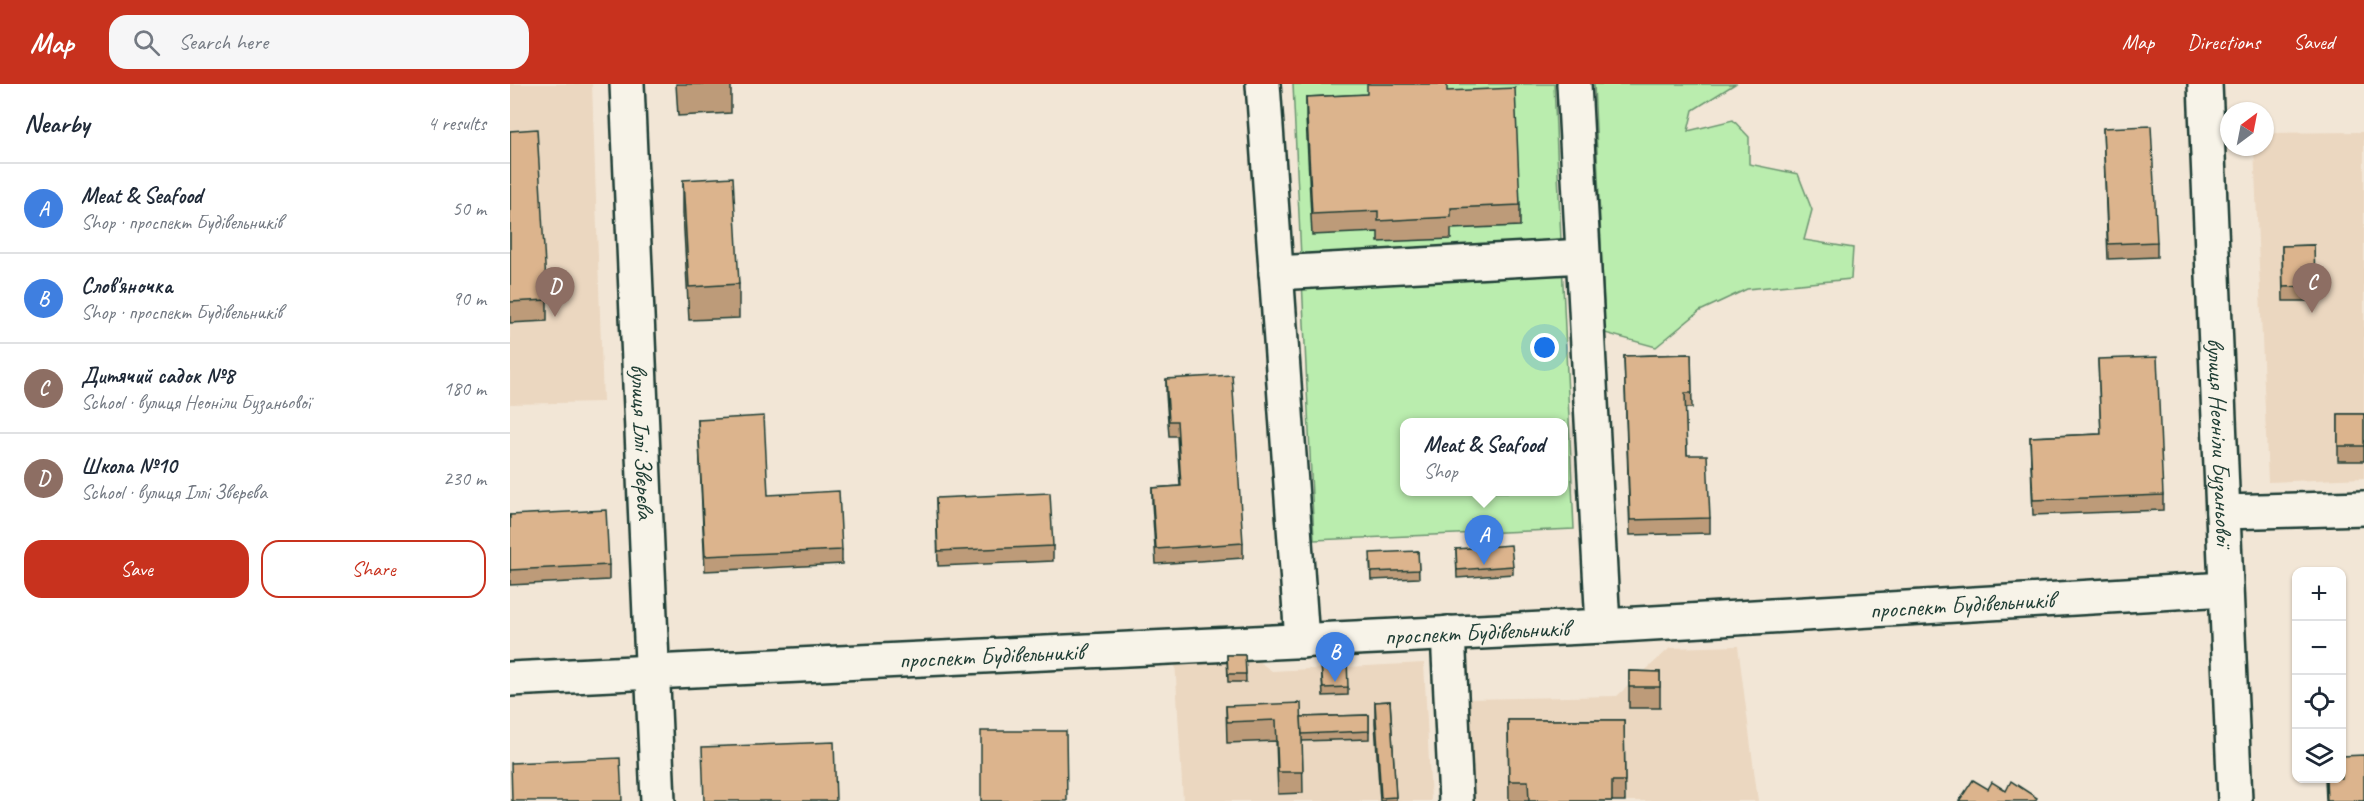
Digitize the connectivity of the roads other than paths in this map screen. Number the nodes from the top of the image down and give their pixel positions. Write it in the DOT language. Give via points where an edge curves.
graph roads {
  1 [pos="627,84"];
  2 [pos="1263,84"];
  3 [pos="1574,84"];
  4 [pos="2205,84"];
  5 [pos="1583,256"];
  6 [pos="1276,273"];
  7 [pos="2364,508"];
  8 [pos="2223,512"];
  9 [pos="2226,589"];
  10 [pos="1603,626"];
  11 [pos="1448,633"];
  12 [pos="1302,640"];
  13 [pos="652,672"];
  14 [pos="510,679"];
  15 [pos="658,801"];
  16 [pos="1456,801"];
  17 [pos="2235,801"];
  1 -- 13 [label="street, вулиця Іллі Звєрєва"];
  2 -- 6 [label="street"];
  3 -- 5 [label="street"];
  4 -- 8 [label="street, вулиця Неоніли Бузаньової"];
  5 -- 6 [label="street"];
  5 -- 10 [label="street"];
  6 -- 12 [label="street"];
  7 -- 8 [label="street"];
  8 -- 9 [label="street, вулиця Неоніли Бузаньової"];
  9 -- 10 [label="street, проспект Будівельників"];
  9 -- 17 [label="street, вулиця Неоніли Бузаньової"];
  10 -- 11 [label="street, проспект Будівельників"];
  11 -- 12 [label="street, проспект Будівельників"];
  11 -- 16 [label="street"];
  12 -- 13 [label="street, проспект Будівельників"];
  13 -- 14 [label="street, проспект Будівельників"];
  13 -- 15 [label="street, вулиця Іллі Звєрєва"];
}
